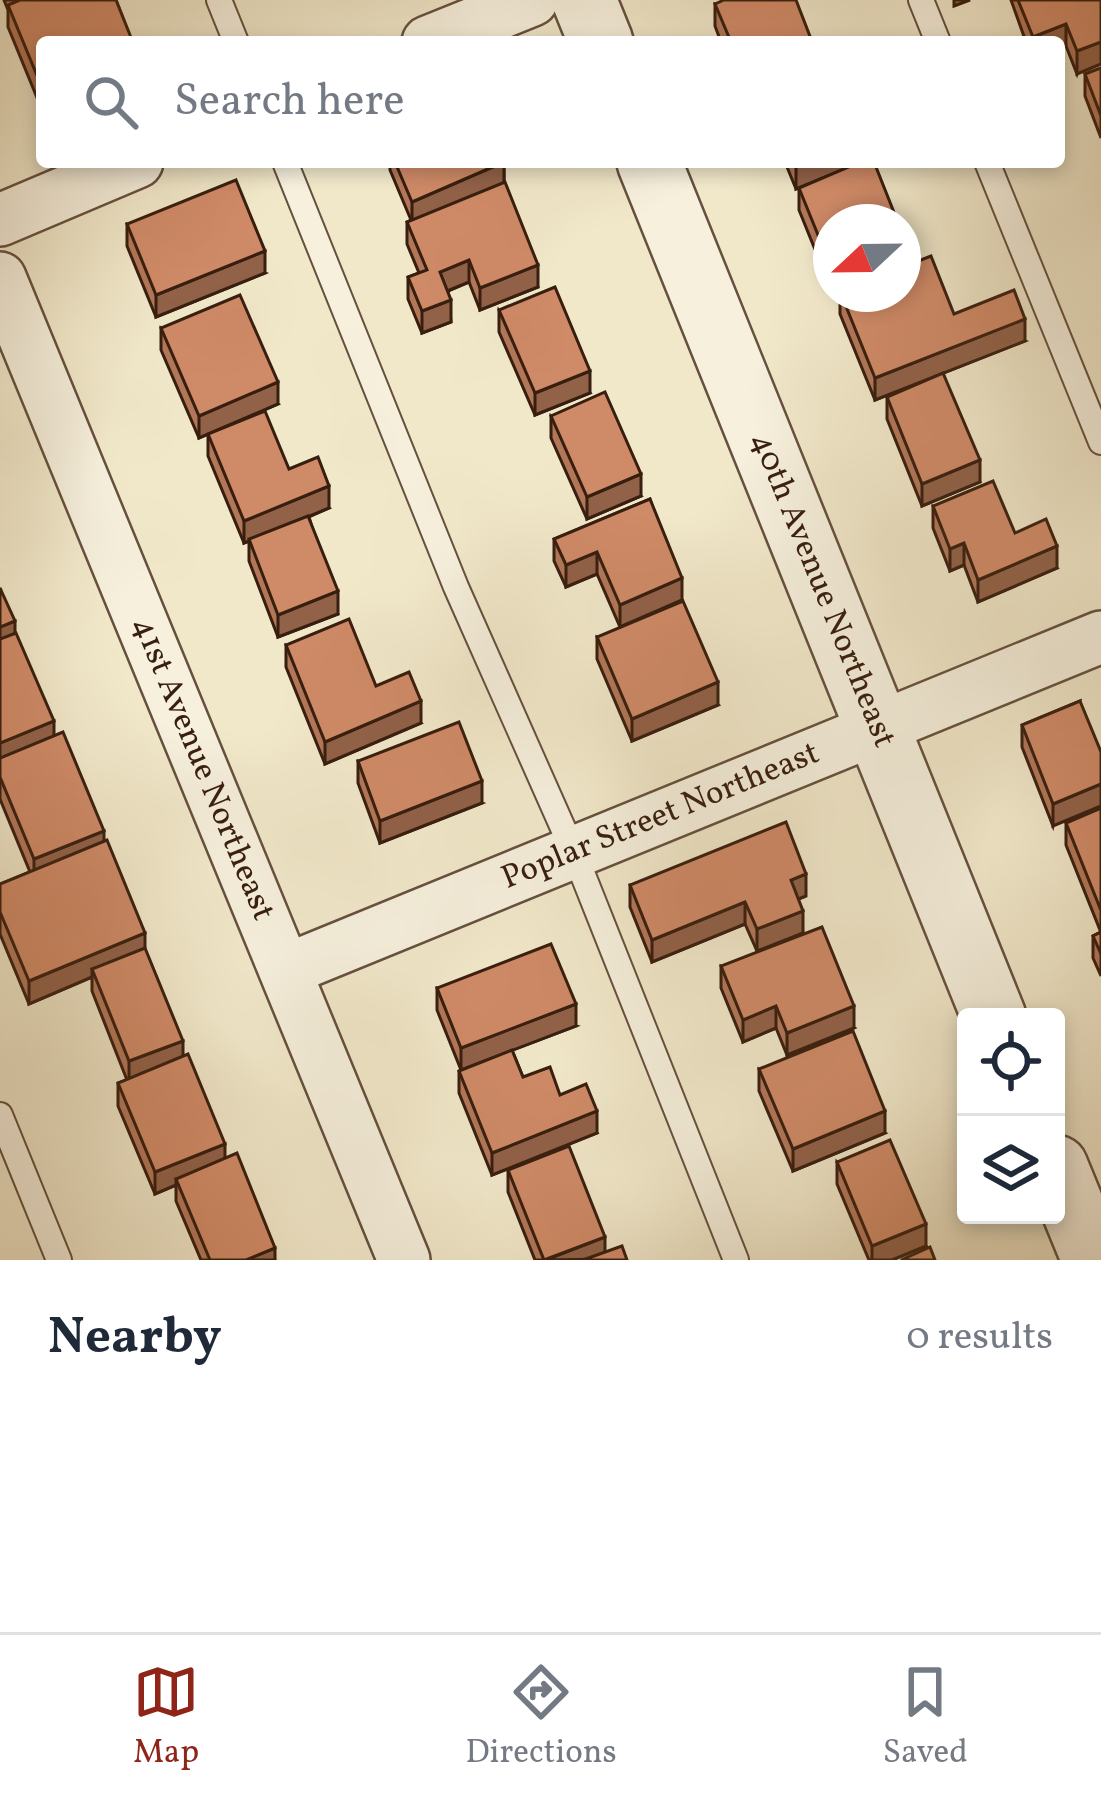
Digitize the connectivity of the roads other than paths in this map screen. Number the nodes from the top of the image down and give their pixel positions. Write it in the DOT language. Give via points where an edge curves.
graph roads {
  1 [pos="219,0"];
  2 [pos="532,0"];
  3 [pos="584,0"];
  4 [pos="921,0"];
  5 [pos="234,36"];
  6 [pos="443,36"];
  7 [pos="599,36"];
  8 [pos="936,36"];
  9 [pos="122,168"];
  10 [pos="287,168"];
  11 [pos="651,168"];
  12 [pos="989,168"];
  13 [pos="0,220"];
  14 [pos="0,278"];
  15 [pos="1101,442"];
  16 [pos="1101,637"];
  17 [pos="877,732"];
  18 [pos="575,856"];
  19 [pos="286,970"];
  20 [pos="990,1008"];
  21 [pos="0,1115"];
  22 [pos="1065,1189"];
  23 [pos="59,1260"];
  24 [pos="404,1260"];
  25 [pos="736,1260"];
  26 [pos="1094,1260"];
  1 -- 5 [label="lane"];
  2 -- 6 [label="street"];
  3 -- 7 [label="street"];
  4 -- 8 [label="lane"];
  9 -- 13 [label="street"];
  10 -- 18 [label="lane" via="456,587"];
  11 -- 17 [label="street, 40th Avenue Northeast"];
  12 -- 15 [label="lane"];
  14 -- 19 [label="street, 41st Avenue Northeast"];
  16 -- 17 [label="street, Poplar Street Northeast"];
  17 -- 18 [label="street, Poplar Street Northeast"];
  17 -- 20 [label="street, 40th Avenue Northeast"];
  18 -- 19 [label="street, Poplar Street Northeast"];
  18 -- 25 [label="lane"];
  19 -- 24 [label="street, 41st Avenue Northeast"];
  21 -- 23 [label="lane"];
  22 -- 26 [label="street"];
}
